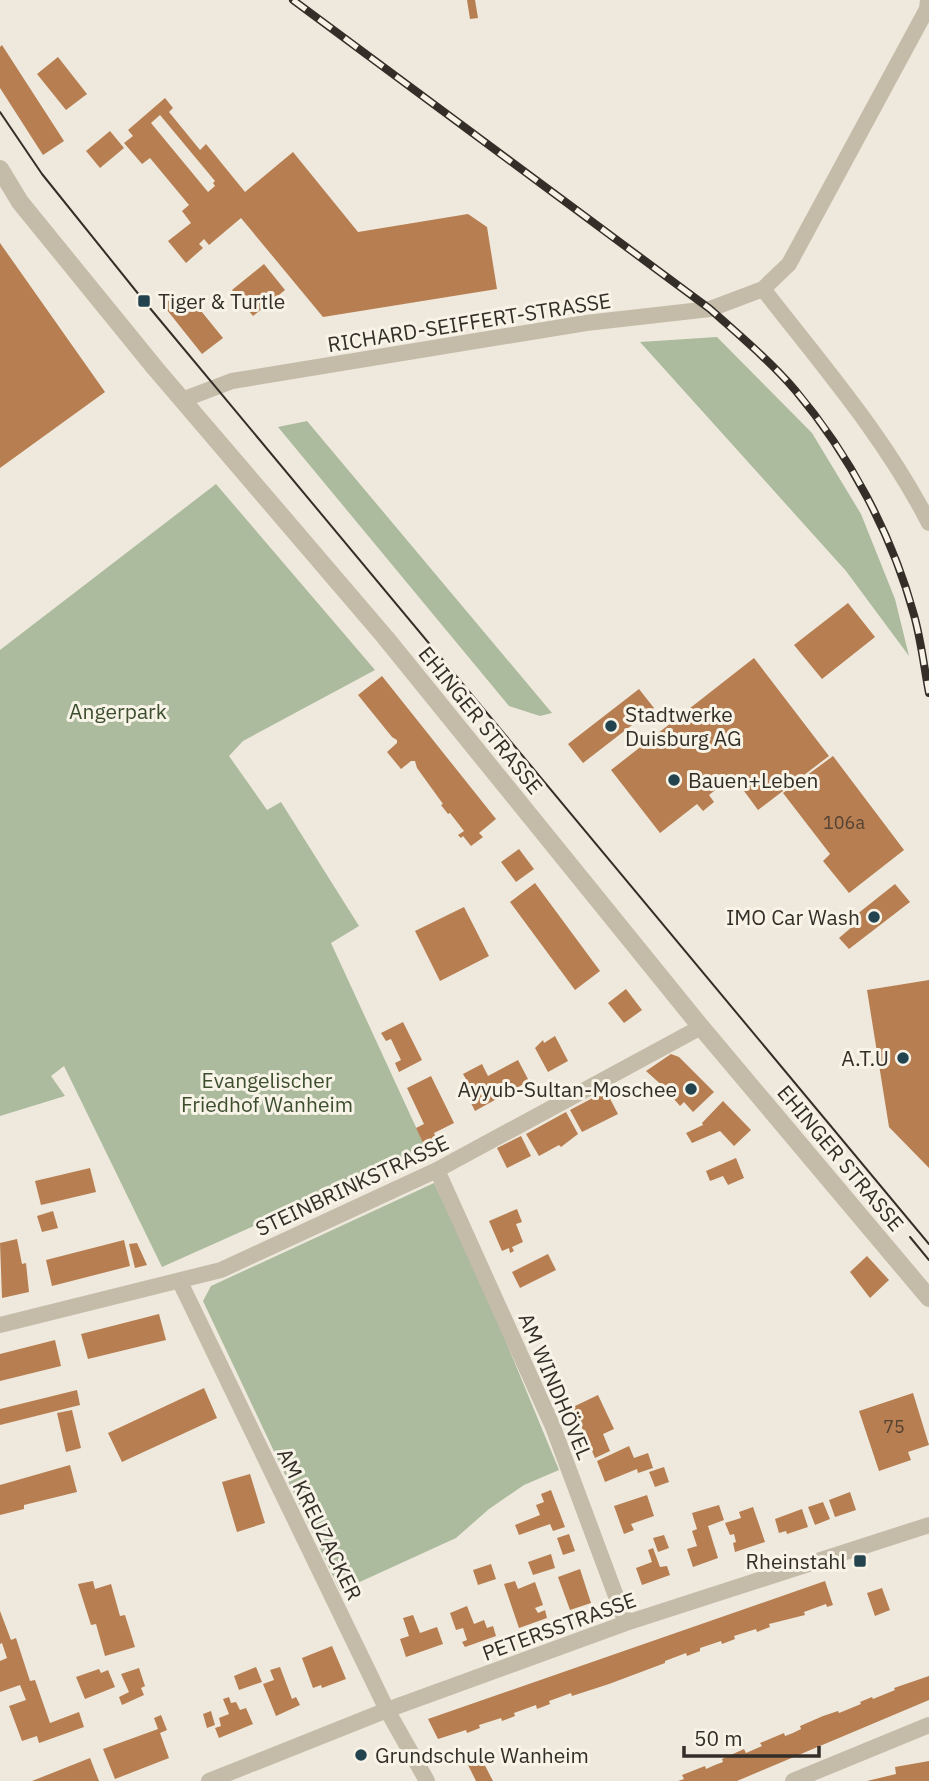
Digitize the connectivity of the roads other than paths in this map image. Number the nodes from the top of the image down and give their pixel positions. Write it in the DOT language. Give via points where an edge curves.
graph roads {
  1 [pos="928,0"];
  2 [pos="0,169"];
  3 [pos="763,289"];
  4 [pos="182,400"];
  5 [pos="929,523"];
  6 [pos="701,1027"];
  7 [pos="436,1170"];
  8 [pos="180,1282"];
  9 [pos="929,1298"];
  10 [pos="0,1325"];
  11 [pos="929,1525"];
  12 [pos="626,1623"];
  13 [pos="387,1710"];
  14 [pos="929,1725"];
  15 [pos="209,1781"];
  16 [pos="427,1781"];
  17 [pos="793,1781"];
  1 -- 3 [label="street, RICHARD-SEIFFERT-STRASSE" via="789,264"];
  2 -- 4 [label="street, EHINGER STRASSE" via="20,202"];
  3 -- 4 [label="street, RICHARD-SEIFFERT-STRASSE" via="710,309 586,323 232,381"];
  3 -- 5 [label="street" via="888,450"];
  4 -- 6 [label="street, EHINGER STRASSE" via="385,637"];
  6 -- 7 [label="street, STEINBRINKSTRASSE"];
  6 -- 9 [label="street, EHINGER STRASSE"];
  7 -- 8 [label="street, STEINBRINKSTRASSE" via="221,1270"];
  7 -- 12 [label="street, AM WINDHÖVEL" via="553,1427"];
  8 -- 10 [label="street, STEINBRINKSTRASSE"];
  8 -- 13 [label="street, AM KREUZACKER"];
  11 -- 12 [label="street, PETERSSTRASSE"];
  12 -- 13 [label="street, PETERSSTRASSE"];
  13 -- 15 [label="street, PETERSSTRASSE"];
  13 -- 16 [label="street, AM KREUZACKER"];
  14 -- 17 [label="street"];
}
